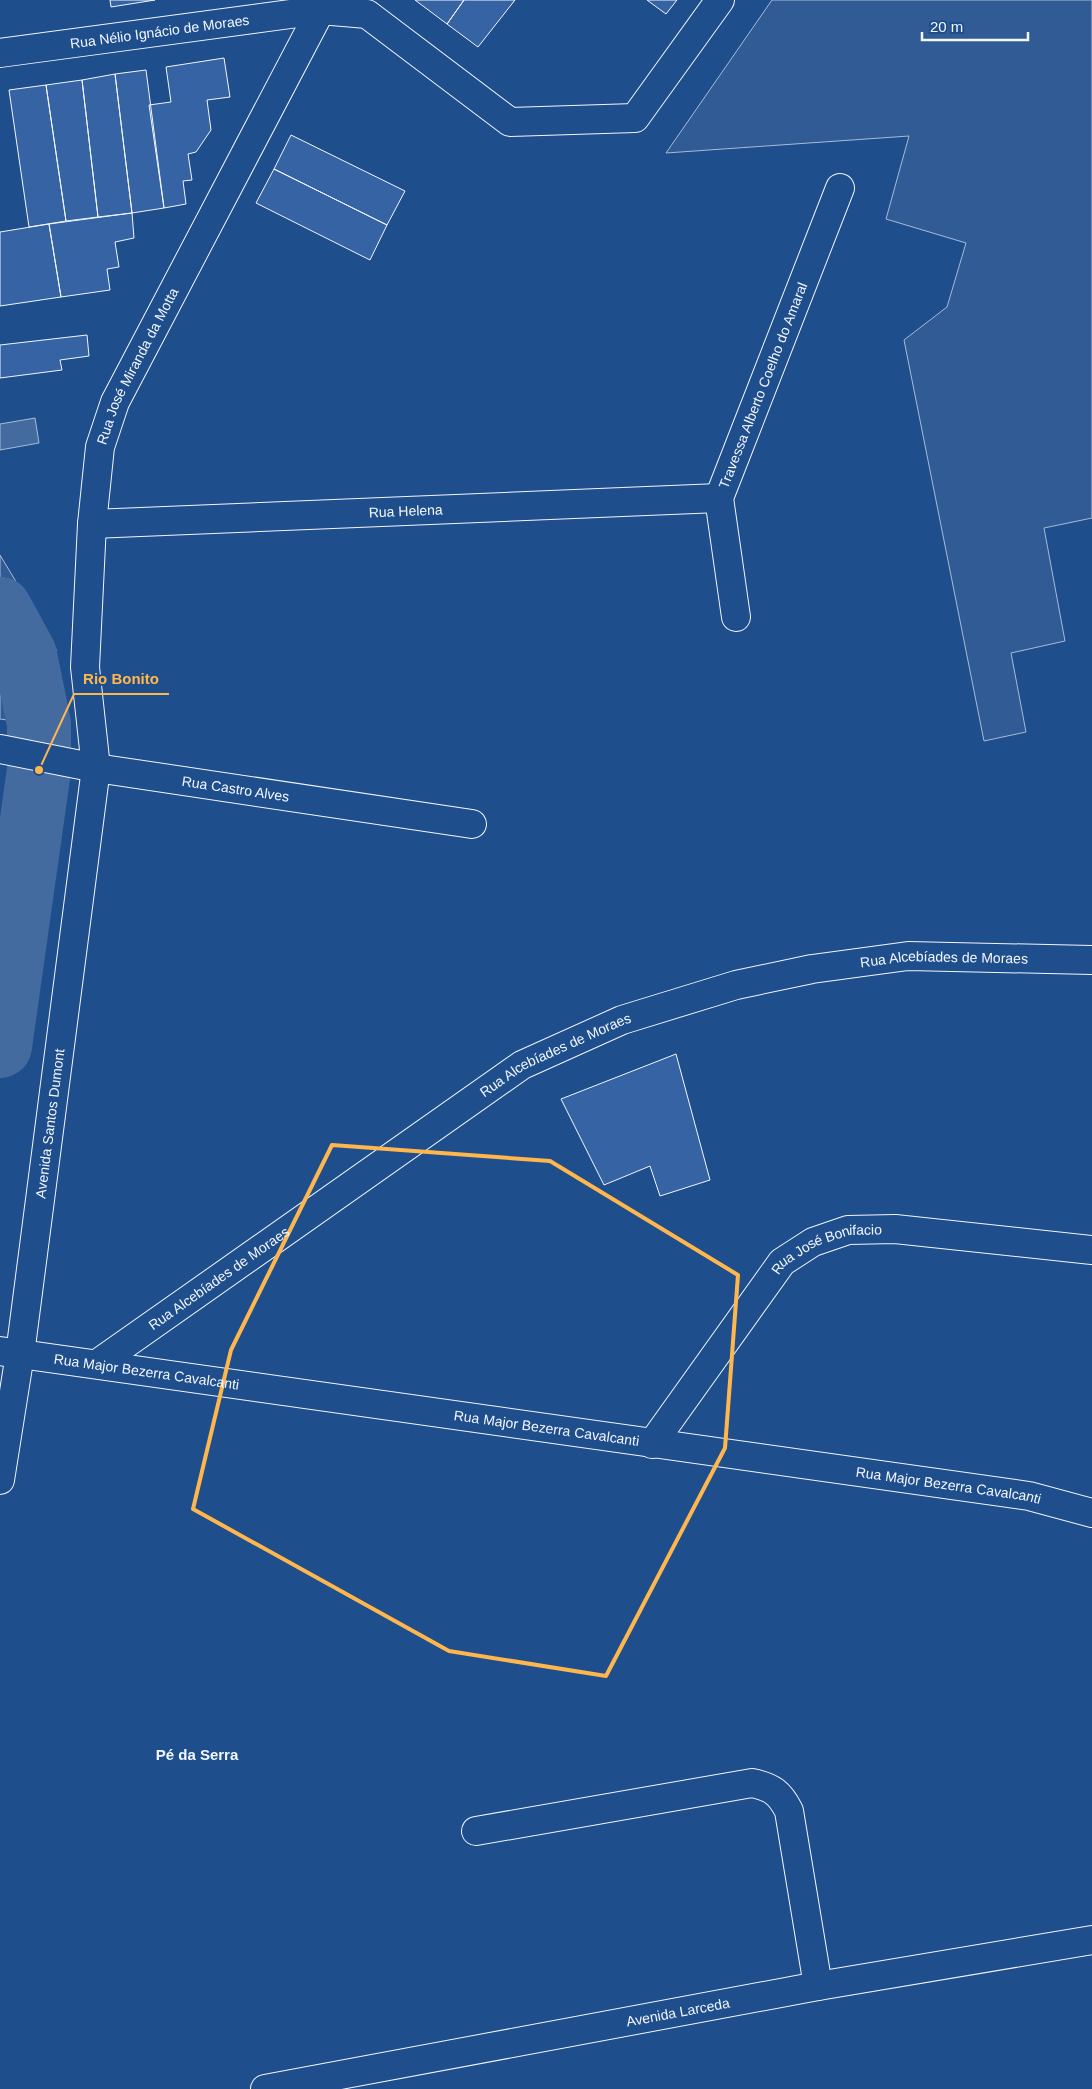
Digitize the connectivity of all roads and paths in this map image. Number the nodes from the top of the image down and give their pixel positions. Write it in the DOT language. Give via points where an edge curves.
graph roads {
  1 [pos="720,0"];
  2 [pos="323,5"];
  3 [pos="365,7"];
  4 [pos="0,53"];
  5 [pos="840,188"];
  6 [pos="719,498"];
  7 [pos="92,524"];
  8 [pos="736,617"];
  9 [pos="0,749"];
  10 [pos="89,766"];
  11 [pos="472,824"];
  12 [pos="1092,960"];
  13 [pos="1092,1250"];
  14 [pos="10,1352"];
  15 [pos="97,1364"];
  16 [pos="652,1444"];
  17 [pos="0,1480"];
  18 [pos="1092,1513"];
  19 [pos="476,1831"];
  20 [pos="1092,1940"];
  21 [pos="818,1986"];
  22 [pos="265,2089"];
  1 -- 3 [label="street" via="635,118 510,122"];
  2 -- 3 [label="street, Rua Nélio Ignácio de Moraes"];
  2 -- 4 [label="street, Rua Nélio Ignácio de Moraes"];
  2 -- 7 [label="street, Rua José Miranda da Motta" via="116,402 100,447"];
  5 -- 6 [label="street, Travessa Alberto Coelho do Amaral"];
  6 -- 7 [label="street, Rua Helena"];
  6 -- 8 [label="street, Travessa Alberto Coelho do Amaral"];
  7 -- 10 [label="street, Rua José Miranda da Motta" via="85,667"];
  9 -- 10 [label="street, Rua Castro Alves"];
  10 -- 11 [label="street, Rua Castro Alves"];
  10 -- 14 [label="street, Avenida Santos Dumont"];
  12 -- 15 [label="street, Rua Alcebíades de Moraes" via="908,956 812,969 736,985 622,1020 522,1065"];
  13 -- 16 [label="street, Rua José Bonifacio" via="895,1229 848,1230 813,1242 782,1262"];
  14 -- 15 [label="street, Rua Major Bezerra Cavalcanti"];
  14 -- 17 [label="street, Avenida Santos Dumont"];
  15 -- 16 [label="street, Rua Major Bezerra Cavalcanti"];
  16 -- 18 [label="street, Rua Major Bezerra Cavalcanti" via="1029,1496"];
  19 -- 21 [label="street" via="752,1783 768,1786 782,1797 789,1811"];
  20 -- 21 [label="street, Avenida Larceda"];
  21 -- 22 [label="street, Avenida Larceda"];
}
